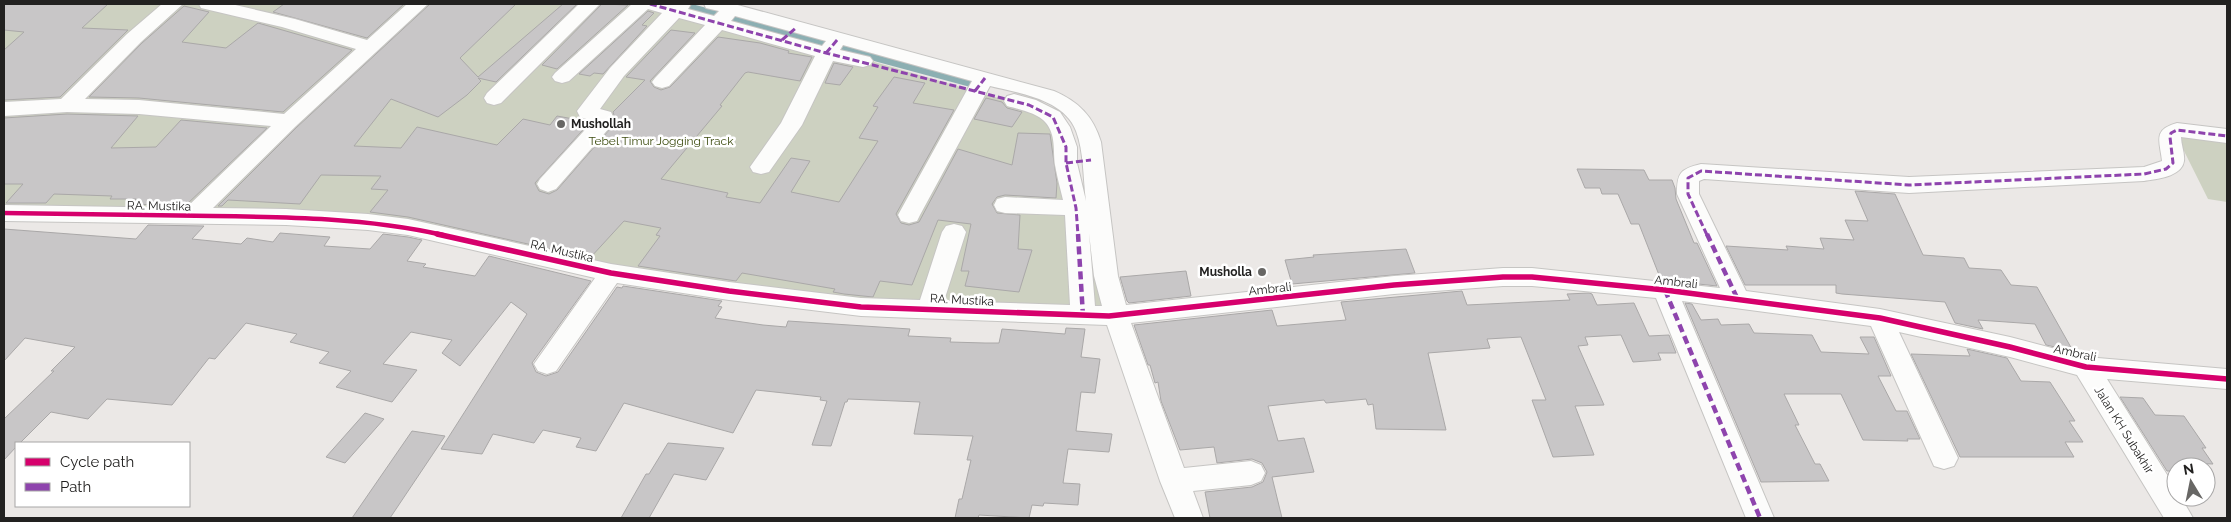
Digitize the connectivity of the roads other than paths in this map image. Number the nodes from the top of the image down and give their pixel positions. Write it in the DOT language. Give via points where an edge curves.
graph roads {
  1 [pos="173,4"];
  2 [pos="208,4"];
  3 [pos="418,4"];
  4 [pos="590,4"];
  5 [pos="643,4"];
  6 [pos="650,4"];
  7 [pos="678,8"];
  8 [pos="723,14"];
  9 [pos="832,46"];
  10 [pos="370,47"];
  11 [pos="562,77"];
  12 [pos="662,82"];
  13 [pos="979,85"];
  14 [pos="494,98"];
  15 [pos="67,105"];
  16 [pos="4,109"];
  17 [pos="288,121"];
  18 [pos="2227,136"];
  19 [pos="1077,161"];
  20 [pos="761,166"];
  21 [pos="548,184"];
  22 [pos="1004,205"];
  23 [pos="1076,208"];
  24 [pos="4,213"];
  25 [pos="909,215"];
  26 [pos="190,217"];
  27 [pos="954,232"];
  28 [pos="611,274"];
  29 [pos="1665,290"];
  30 [pos="1738,300"];
  31 [pos="929,309"];
  32 [pos="1099,316"];
  33 [pos="1880,318"];
  34 [pos="547,364"];
  35 [pos="2086,367"];
  36 [pos="2227,379"];
  37 [pos="1944,458"];
  38 [pos="1251,473"];
  39 [pos="1174,481"];
  40 [pos="1189,518"];
  41 [pos="1760,518"];
  42 [pos="2179,518"];
  1 -- 15 [label="street"];
  2 -- 10 [label="street"];
  3 -- 10 [label="street"];
  4 -- 14 [label="street"];
  5 -- 11 [label="street"];
  6 -- 7 [label="street"];
  7 -- 8 [label="street"];
  7 -- 21 [label="street" via="587,110 604,117 604,121"];
  8 -- 9 [label="street"];
  8 -- 12 [label="street"];
  9 -- 13 [label="street"];
  9 -- 20 [label="street" via="791,125"];
  10 -- 17 [label="street"];
  13 -- 19 [label="street" via="1054,98 1070,107 1086,125 1090,142"];
  13 -- 25 [label="street"];
  15 -- 16 [label="street"];
  15 -- 17 [label="street" via="139,107"];
  17 -- 26 [label="street"];
  18 -- 30 [label="street" via="2177,130 2169,139 2173,163 2166,169 2144,174 1909,185 1701,171 1688,178 1688,194"];
  19 -- 23 [label="street"];
  19 -- 32 [label="street" via="1106,276"];
  22 -- 23 [label="street"];
  23 -- 32 [label="street"];
  24 -- 26 [label="street, RA. Mustika"];
  26 -- 28 [label="street, RA. Mustika" via="286,217 408,227"];
  27 -- 31 [label="street"];
  28 -- 31 [label="street, RA. Mustika" via="861,307"];
  28 -- 34 [label="street"];
  29 -- 30 [label="street, Ambrali"];
  29 -- 32 [label="street, Ambrali" via="1503,277 1394,285"];
  29 -- 41 [label="street"];
  30 -- 33 [label="street, Ambrali"];
  31 -- 32 [label="street, RA. Mustika"];
  32 -- 39 [label="street"];
  33 -- 35 [label="street, Ambrali"];
  33 -- 37 [label="street"];
  35 -- 36 [label="street, Ambrali"];
  35 -- 42 [label="street, Jalan KH Subakhir"];
  38 -- 39 [label="street"];
  39 -- 40 [label="street"];
}
